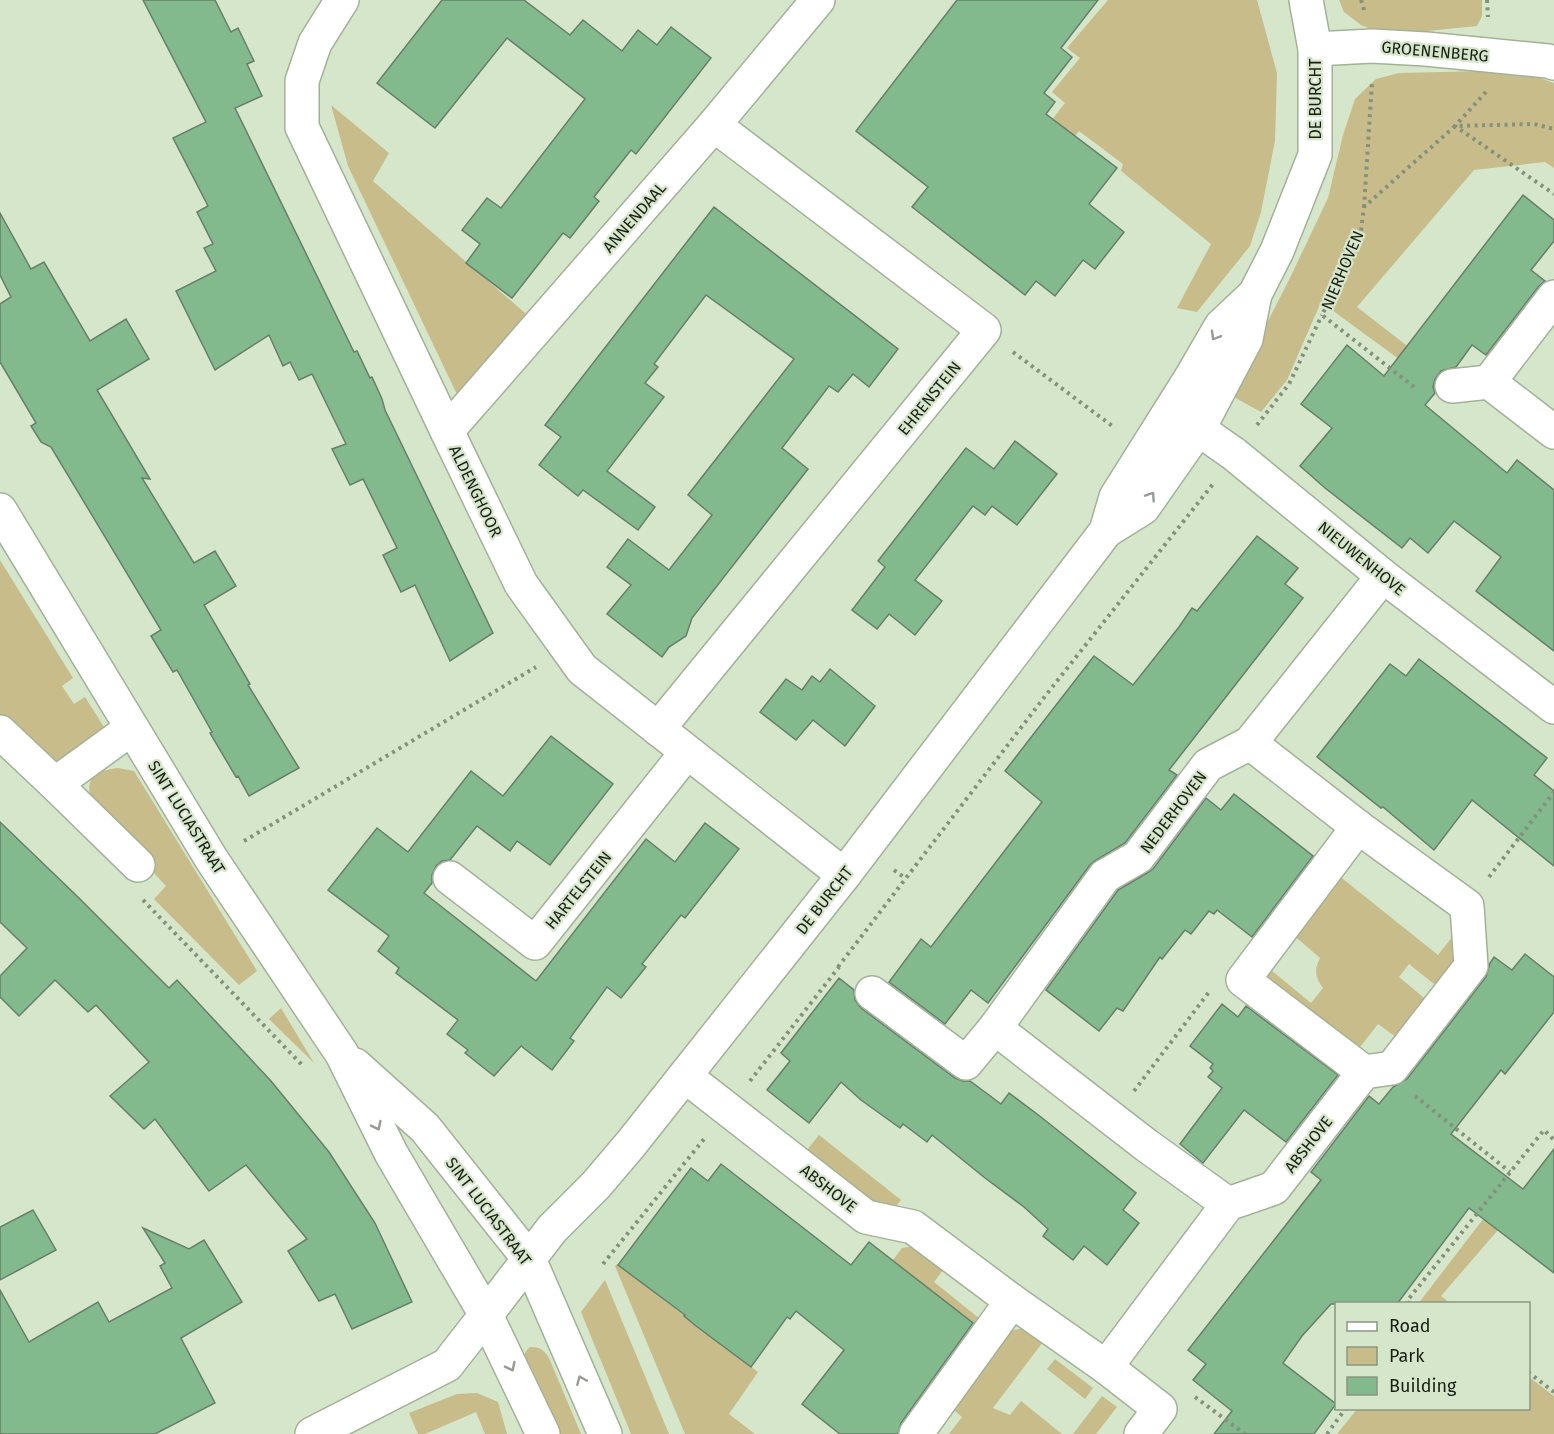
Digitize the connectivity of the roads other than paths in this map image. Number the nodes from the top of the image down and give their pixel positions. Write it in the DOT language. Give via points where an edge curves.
graph roads {
  1 [pos="342,0"];
  2 [pos="818,0"];
  3 [pos="1306,0"];
  4 [pos="1315,49"];
  5 [pos="1554,63"];
  6 [pos="714,125"];
  7 [pos="1255,294"];
  8 [pos="1554,297"];
  9 [pos="1489,382"];
  10 [pos="1452,386"];
  11 [pos="1170,409"];
  12 [pos="1199,428"];
  13 [pos="447,431"];
  14 [pos="1554,432"];
  15 [pos="1158,460"];
  16 [pos="0,510"];
  17 [pos="1383,576"];
  18 [pos="1554,707"];
  19 [pos="132,728"];
  20 [pos="658,729"];
  21 [pos="0,732"];
  22 [pos="1250,743"];
  23 [pos="687,752"];
  24 [pos="56,784"];
  25 [pos="1358,827"];
  26 [pos="138,865"];
  27 [pos="843,875"];
  28 [pos="450,878"];
  29 [pos="872,993"];
  30 [pos="996,1028"];
  31 [pos="342,1054"];
  32 [pos="1378,1070"];
  33 [pos="685,1076"];
  34 [pos="1228,1204"];
  35 [pos="529,1259"];
  36 [pos="1012,1301"];
  37 [pos="486,1315"];
  38 [pos="1106,1367"];
  39 [pos="1151,1422"];
  40 [pos="312,1434"];
  41 [pos="543,1434"];
  42 [pos="605,1434"];
  43 [pos="916,1434"];
  1 -- 13 [label="street, ALDENGHOOR" via="315,43 302,81 302,127"];
  2 -- 6 [label="street, ANNENDAAL"];
  3 -- 4 [label="street, DE BURCHT"];
  4 -- 5 [label="street, GROENENBERG" via="1426,49"];
  4 -- 7 [label="street, DE BURCHT" via="1315,155 1277,251"];
  6 -- 13 [label="street, ANNENDAAL"];
  6 -- 20 [label="street, EHRENSTEIN" via="984,330"];
  7 -- 11 [label="street, DE BURCHT, one-way" via="1221,326"];
  7 -- 12 [label="street, DE BURCHT" via="1246,339"];
  8 -- 9 [label="street"];
  9 -- 10 [label="street"];
  9 -- 14 [label="street"];
  11 -- 12 [label="street, NIEUWENHOVE"];
  11 -- 15 [label="street, DE BURCHT"];
  12 -- 15 [label="street, DE BURCHT"];
  12 -- 17 [label="street, NIEUWENHOVE"];
  13 -- 20 [label="street, ALDENGHOOR" via="521,584 582,669"];
  15 -- 27 [label="street, DE BURCHT" via="1116,497 1106,531"];
  16 -- 19 [label="street, SINT LUCIASTRAAT"];
  17 -- 18 [label="street, NIEUWENHOVE"];
  17 -- 22 [label="street, NEDERHOVEN"];
  19 -- 24 [label="street"];
  19 -- 31 [label="street, SINT LUCIASTRAAT" via="212,860"];
  20 -- 23 [label="street, ALDENGHOOR"];
  21 -- 24 [label="street"];
  22 -- 25 [label="street"];
  22 -- 30 [label="street, NEDERHOVEN" via="1208,765 1138,857 1105,876"];
  23 -- 27 [label="street, ALDENGHOOR"];
  23 -- 28 [label="street, HARTELSTEIN" via="535,943"];
  24 -- 26 [label="street"];
  25 -- 32 [label="street, ABSHOVE" via="1467,906 1472,966"];
  25 -- 32 [label="street" via="1243,980"];
  27 -- 33 [label="street, DE BURCHT"];
  29 -- 30 [label="street, NEDERHOVEN" via="966,1063"];
  30 -- 34 [label="street"];
  31 -- 35 [label="street, SINT LUCIASTRAAT" via="425,1128"];
  31 -- 37 [label="street, SINT LUCIASTRAAT, one-way" via="391,1153"];
  32 -- 34 [label="street, ABSHOVE" via="1274,1188"];
  33 -- 35 [label="street, DE BURCHT" via="610,1169 552,1228"];
  33 -- 36 [label="street, ABSHOVE" via="867,1217 913,1227"];
  34 -- 38 [label="street"];
  35 -- 37 [label="street, DE BURCHT"];
  42 -- 35 [label="street, SINT LUCIASTRAAT, one-way"];
  36 -- 38 [label="street, ABSHOVE"];
  36 -- 43 [label="street"];
  37 -- 40 [label="street, DE BURCHT" via="447,1365"];
  37 -- 41 [label="street, SINT LUCIASTRAAT, one-way"];
  38 -- 39 [label="street, ABSHOVE"];
}
